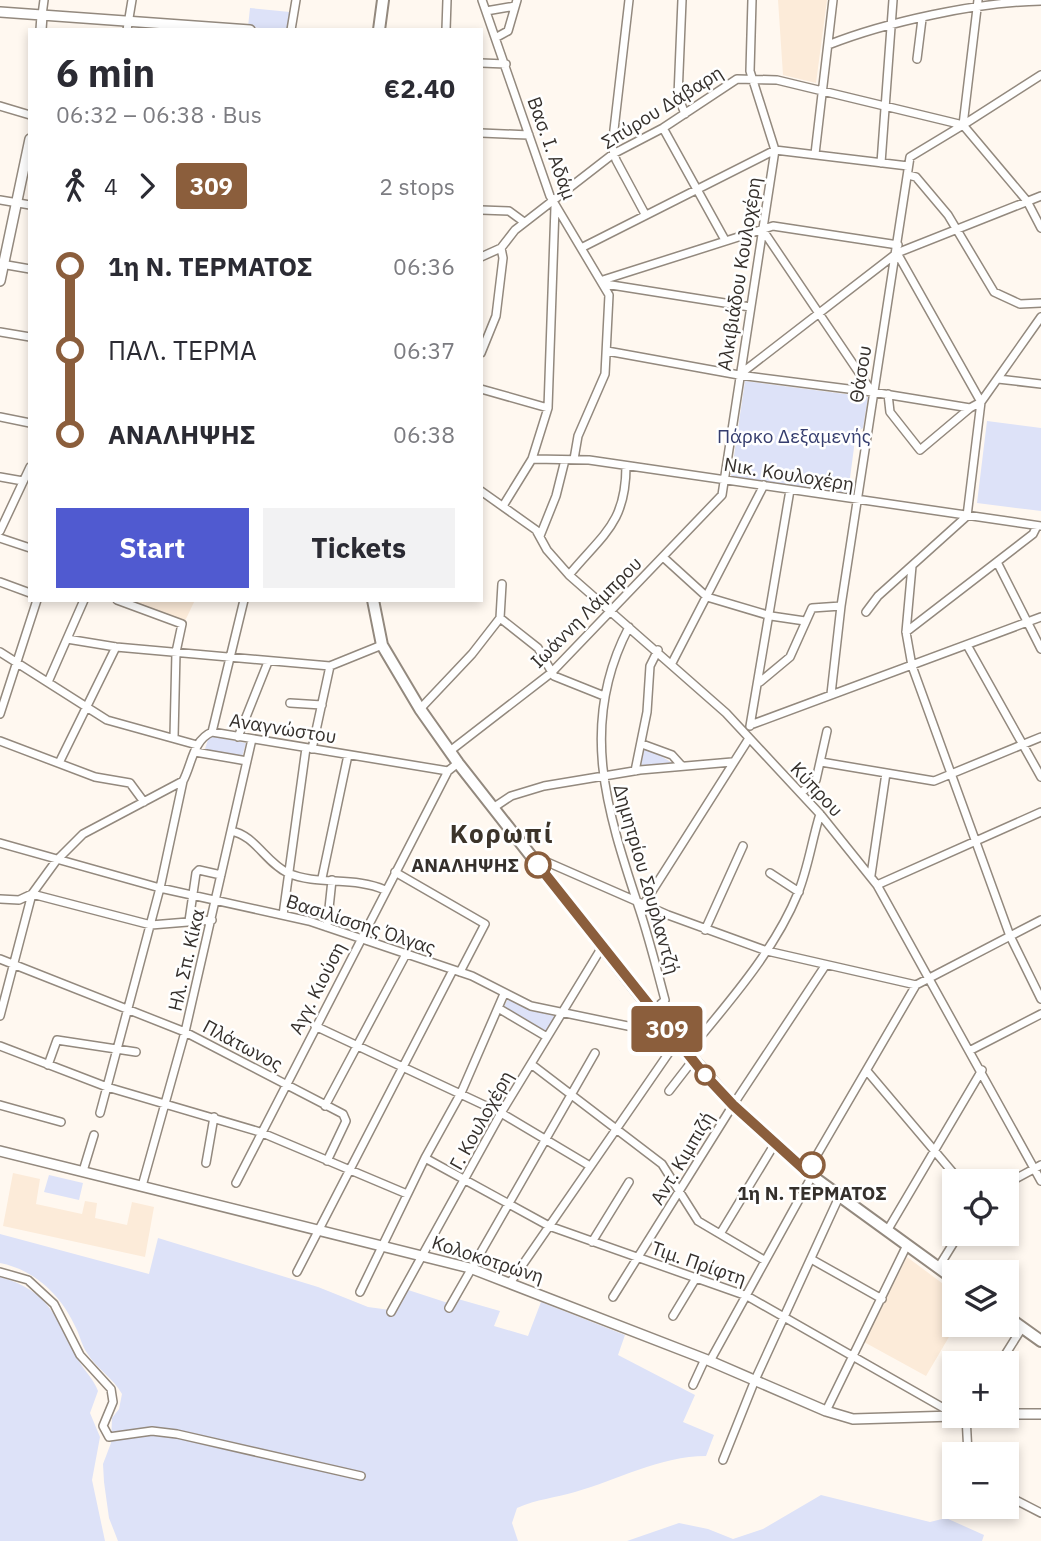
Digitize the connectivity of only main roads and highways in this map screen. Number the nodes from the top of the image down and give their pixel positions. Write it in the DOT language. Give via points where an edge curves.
graph roads {
  1 [pos="383,0"];
  2 [pos="379,28"];
  3 [pos="373,602"];
  4 [pos="942,1271"];
  5 [pos="1019,1326"];
  6 [pos="1041,1341"];
  1 -- 2 [label="main road"];
  3 -- 4 [label="main road" via="382,645 420,709 690,1057 733,1105 809,1174"];
  5 -- 6 [label="main road"];
}
